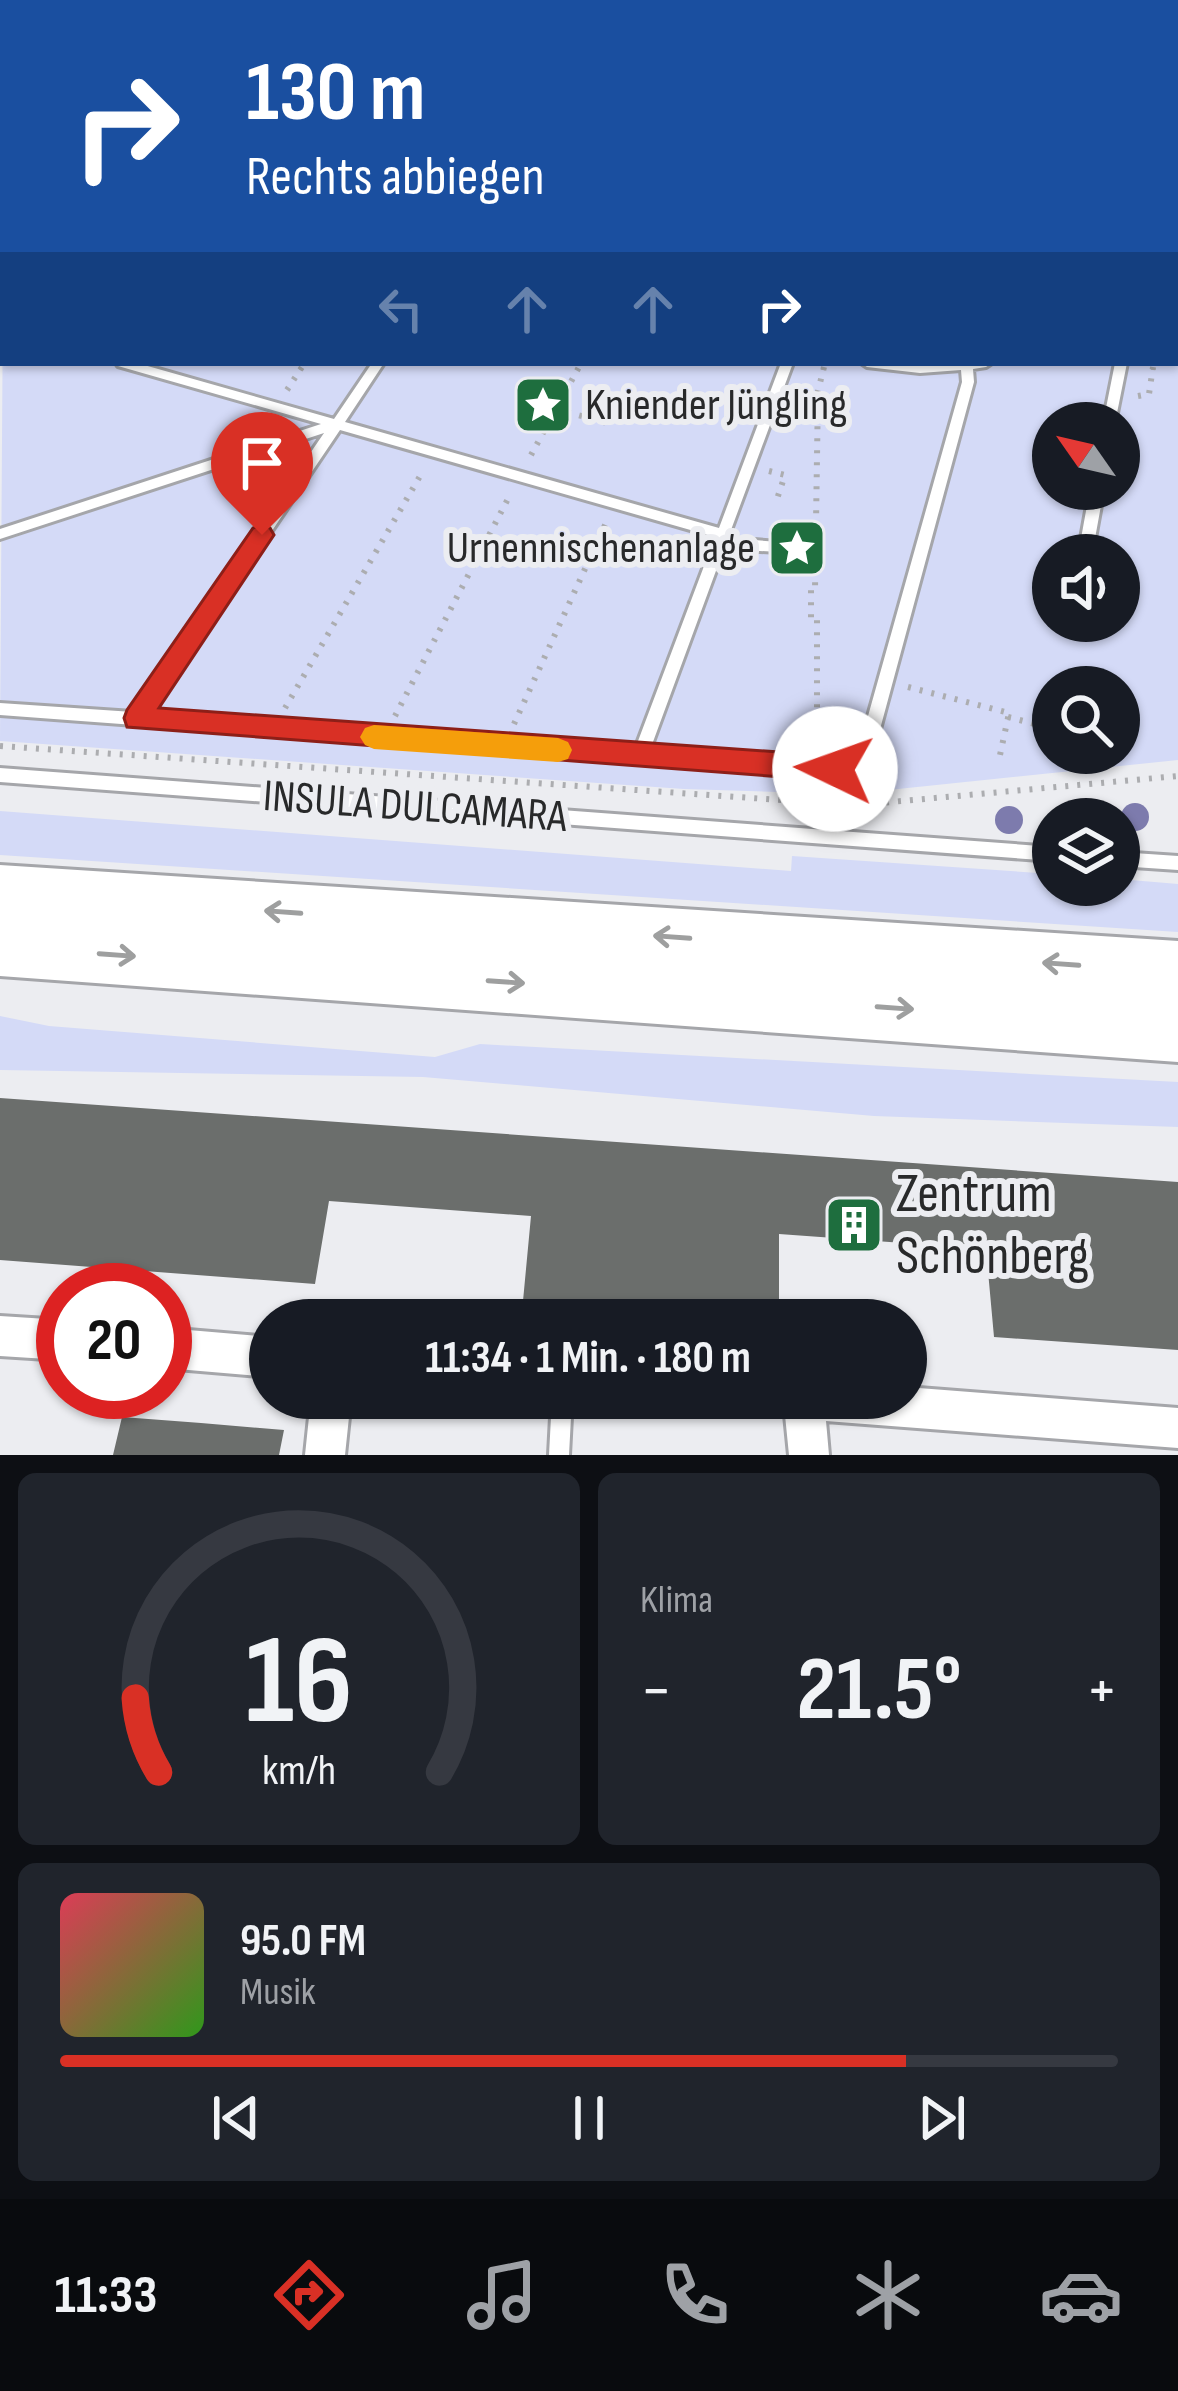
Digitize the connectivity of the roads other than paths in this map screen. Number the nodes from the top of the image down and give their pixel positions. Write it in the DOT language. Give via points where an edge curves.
graph roads {
  1 [pos="133,366"];
  2 [pos="376,366"];
  3 [pos="786,366"];
  4 [pos="942,366"];
  5 [pos="972,366"];
  6 [pos="1120,366"];
  7 [pos="967,367"];
  8 [pos="1113,402"];
  9 [pos="336,424"];
  10 [pos="0,534"];
  11 [pos="720,538"];
  12 [pos="779,547"];
  13 [pos="0,709"];
  14 [pos="137,718"];
  15 [pos="640,756"];
  16 [pos="0,775"];
  17 [pos="1032,852"];
  18 [pos="1140,860"];
  19 [pos="1178,863"];
  20 [pos="0,893"];
  21 [pos="0,946"];
  22 [pos="1178,973"];
  23 [pos="1178,1029"];
  24 [pos="0,1336"];
  25 [pos="36,1338"];
  26 [pos="192,1350"];
  27 [pos="249,1355"];
  28 [pos="927,1409"];
  29 [pos="329,1419"];
  30 [pos="561,1419"];
  31 [pos="805,1419"];
  32 [pos="1178,1428"];
  33 [pos="325,1455"];
  34 [pos="559,1455"];
  35 [pos="808,1455"];
  1 -- 9 [label="lane"];
  2 -- 9 [label="lane"];
  3 -- 11 [label="lane"];
  4 -- 7 [label="lane"];
  5 -- 7 [label="lane"];
  6 -- 8 [label="lane"];
  7 -- 15 [label="lane" via="862,755 835,769"];
  9 -- 10 [label="lane"];
  9 -- 11 [label="lane"];
  9 -- 14 [label="lane"];
  11 -- 12 [label="lane"];
  11 -- 15 [label="lane"];
  13 -- 14 [label="lane"];
  14 -- 15 [label="lane"];
  16 -- 17 [label="lane, INSULA DULCAMARA"];
  18 -- 19 [label="lane"];
  22 -- 20 [label="highway, one-way"];
  21 -- 23 [label="highway, one-way"];
  24 -- 25 [label="street"];
  26 -- 27 [label="street"];
  28 -- 32 [label="street"];
  29 -- 33 [label="street"];
  30 -- 34 [label="lane"];
  31 -- 35 [label="street"];
}
